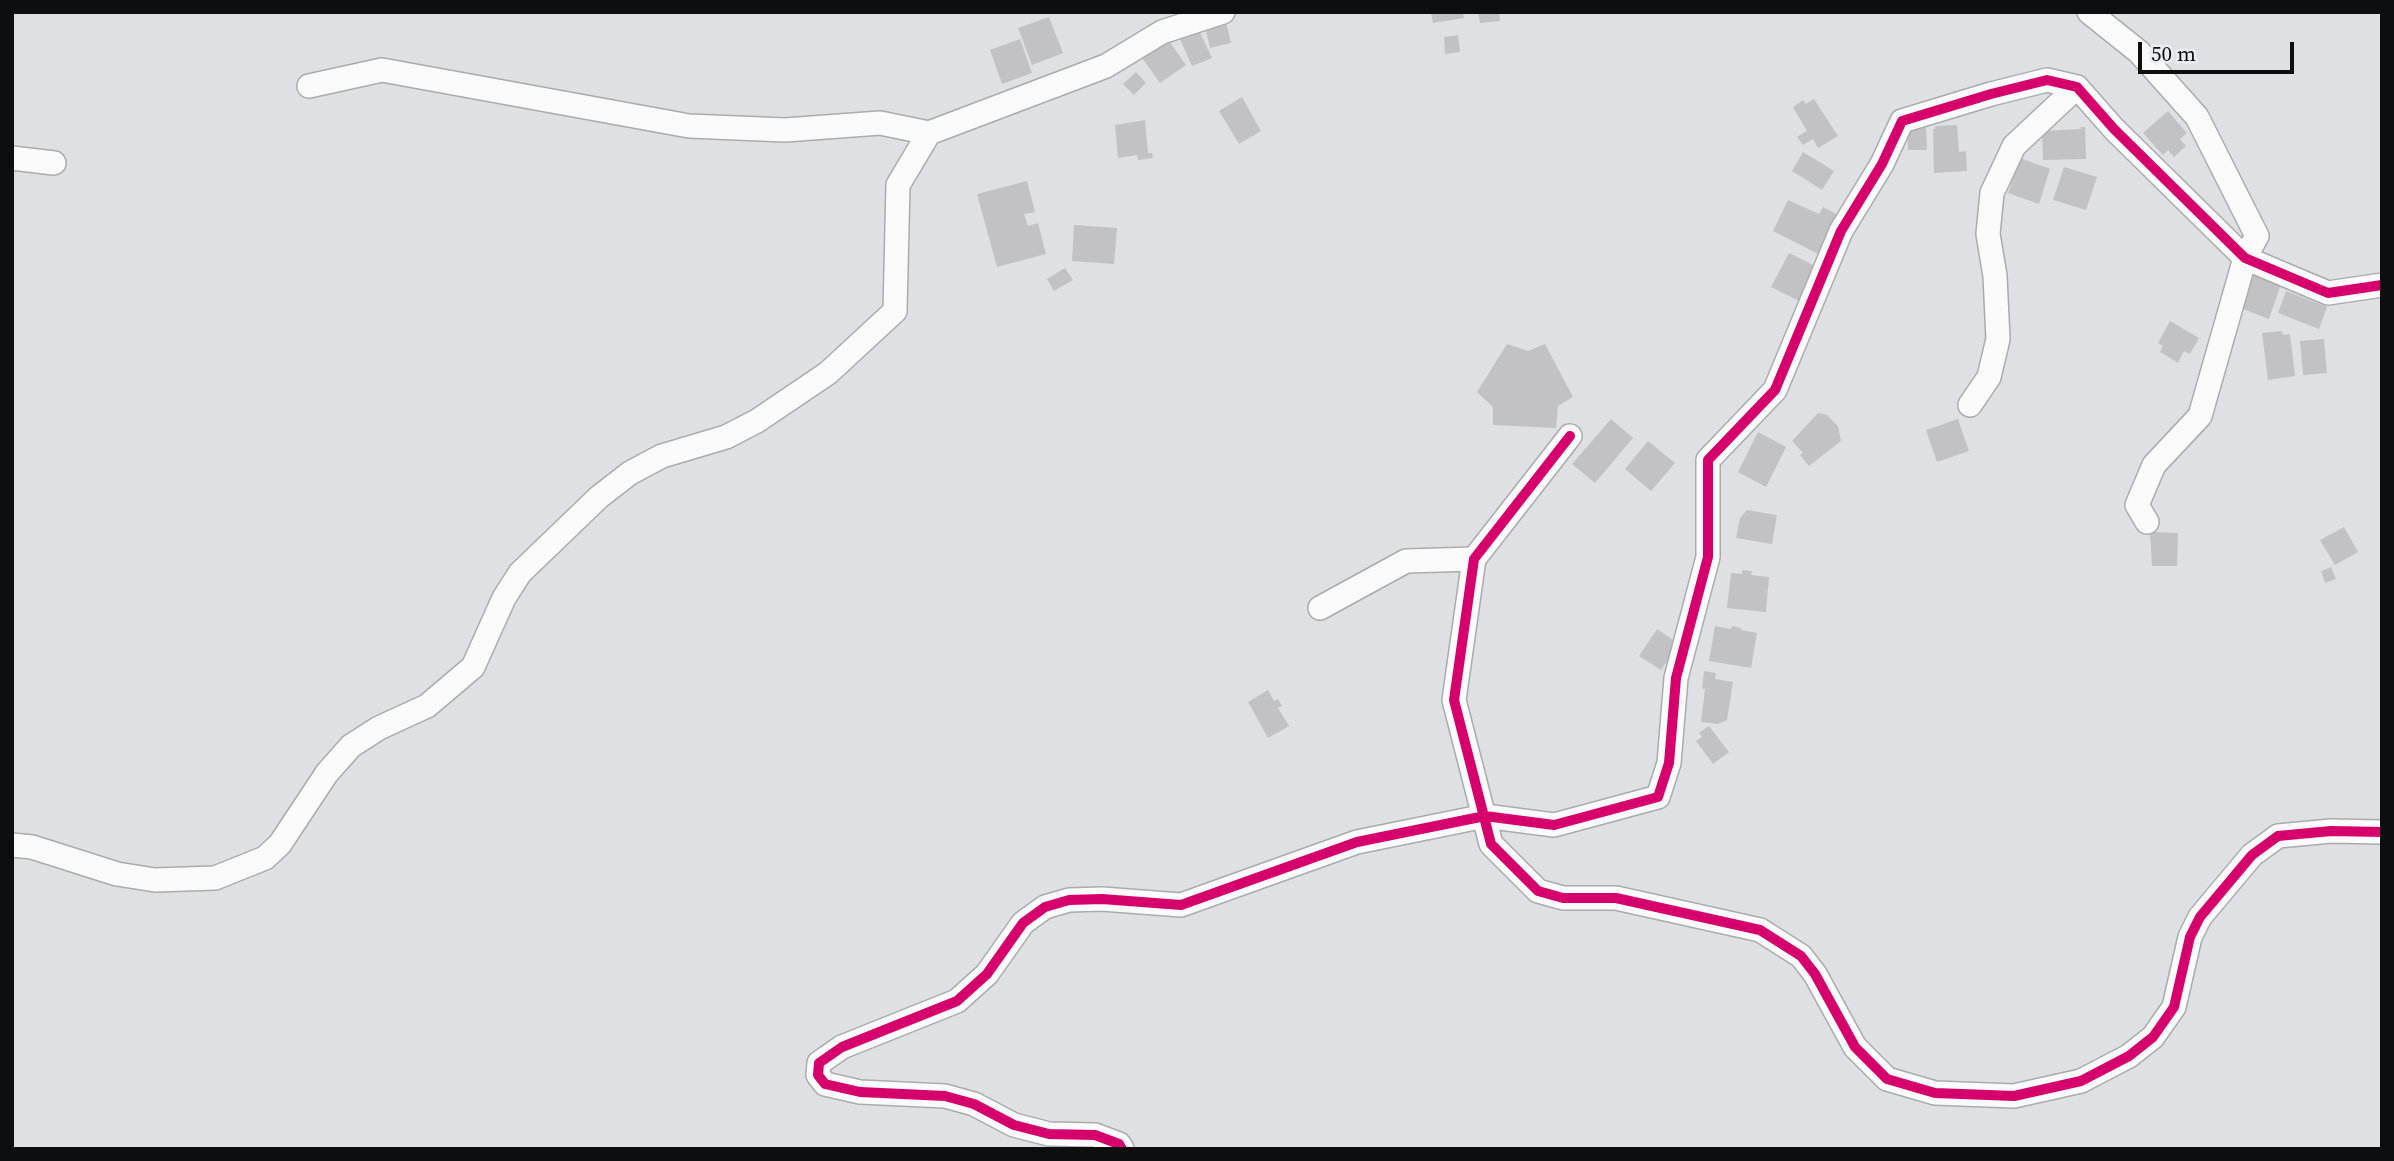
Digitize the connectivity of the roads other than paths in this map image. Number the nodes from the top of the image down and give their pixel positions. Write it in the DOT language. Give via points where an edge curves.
graph roads {
  1 [pos="1223,12"];
  2 [pos="2089,12"];
  3 [pos="309,86"];
  4 [pos="2077,87"];
  5 [pos="929,133"];
  6 [pos="12,158"];
  7 [pos="54,163"];
  8 [pos="2245,258"];
  9 [pos="2382,285"];
  10 [pos="1970,405"];
  11 [pos="1570,436"];
  12 [pos="2147,522"];
  13 [pos="1474,559"];
  14 [pos="1320,608"];
  15 [pos="1485,816"];
  16 [pos="2382,832"];
  17 [pos="12,845"];
  18 [pos="1122,1149"];
  1 -- 5 [label="street" via="1162,32 1106,66"];
  2 -- 8 [label="street" via="2139,52 2197,117 2257,236"];
  3 -- 5 [label="street" via="382,70 689,126 785,130 880,123"];
  4 -- 8 [label="street"];
  4 -- 10 [label="street" via="2014,146 1992,193 1988,234 1998,339 1989,377"];
  4 -- 15 [label="street" via="2047,80 1902,121 1841,231 1775,390 1708,460 1708,557 1676,678 1670,763 1658,797 1554,825"];
  5 -- 17 [label="street" via="898,185 895,311 828,373 757,421 726,437 662,456 630,472 599,498 520,573 473,667 427,706 351,746 265,858 215,877 155,880"];
  6 -- 7 [label="street"];
  8 -- 9 [label="street" via="2328,293"];
  8 -- 12 [label="street" via="2200,416 2154,466 2137,505"];
  11 -- 13 [label="street"];
  13 -- 14 [label="street" via="1406,561"];
  13 -- 15 [label="street" via="1454,700"];
  15 -- 16 [label="street" via="1491,844 1538,891 1563,898 1616,898 1760,930 1801,956 1855,1047 1887,1079 1935,1093 2014,1096 2081,1082 2153,1037 2174,1007 2190,937 2200,917 2252,855 2269,842 2278,836 2331,831"];
  15 -- 18 [label="street" via="1357,842 1181,905 1102,899 1045,906 1023,923 987,974 957,1001 842,1047 819,1063 818,1075 825,1084 859,1093 945,1096 974,1104 1014,1125 1049,1134 1095,1135"];
}
